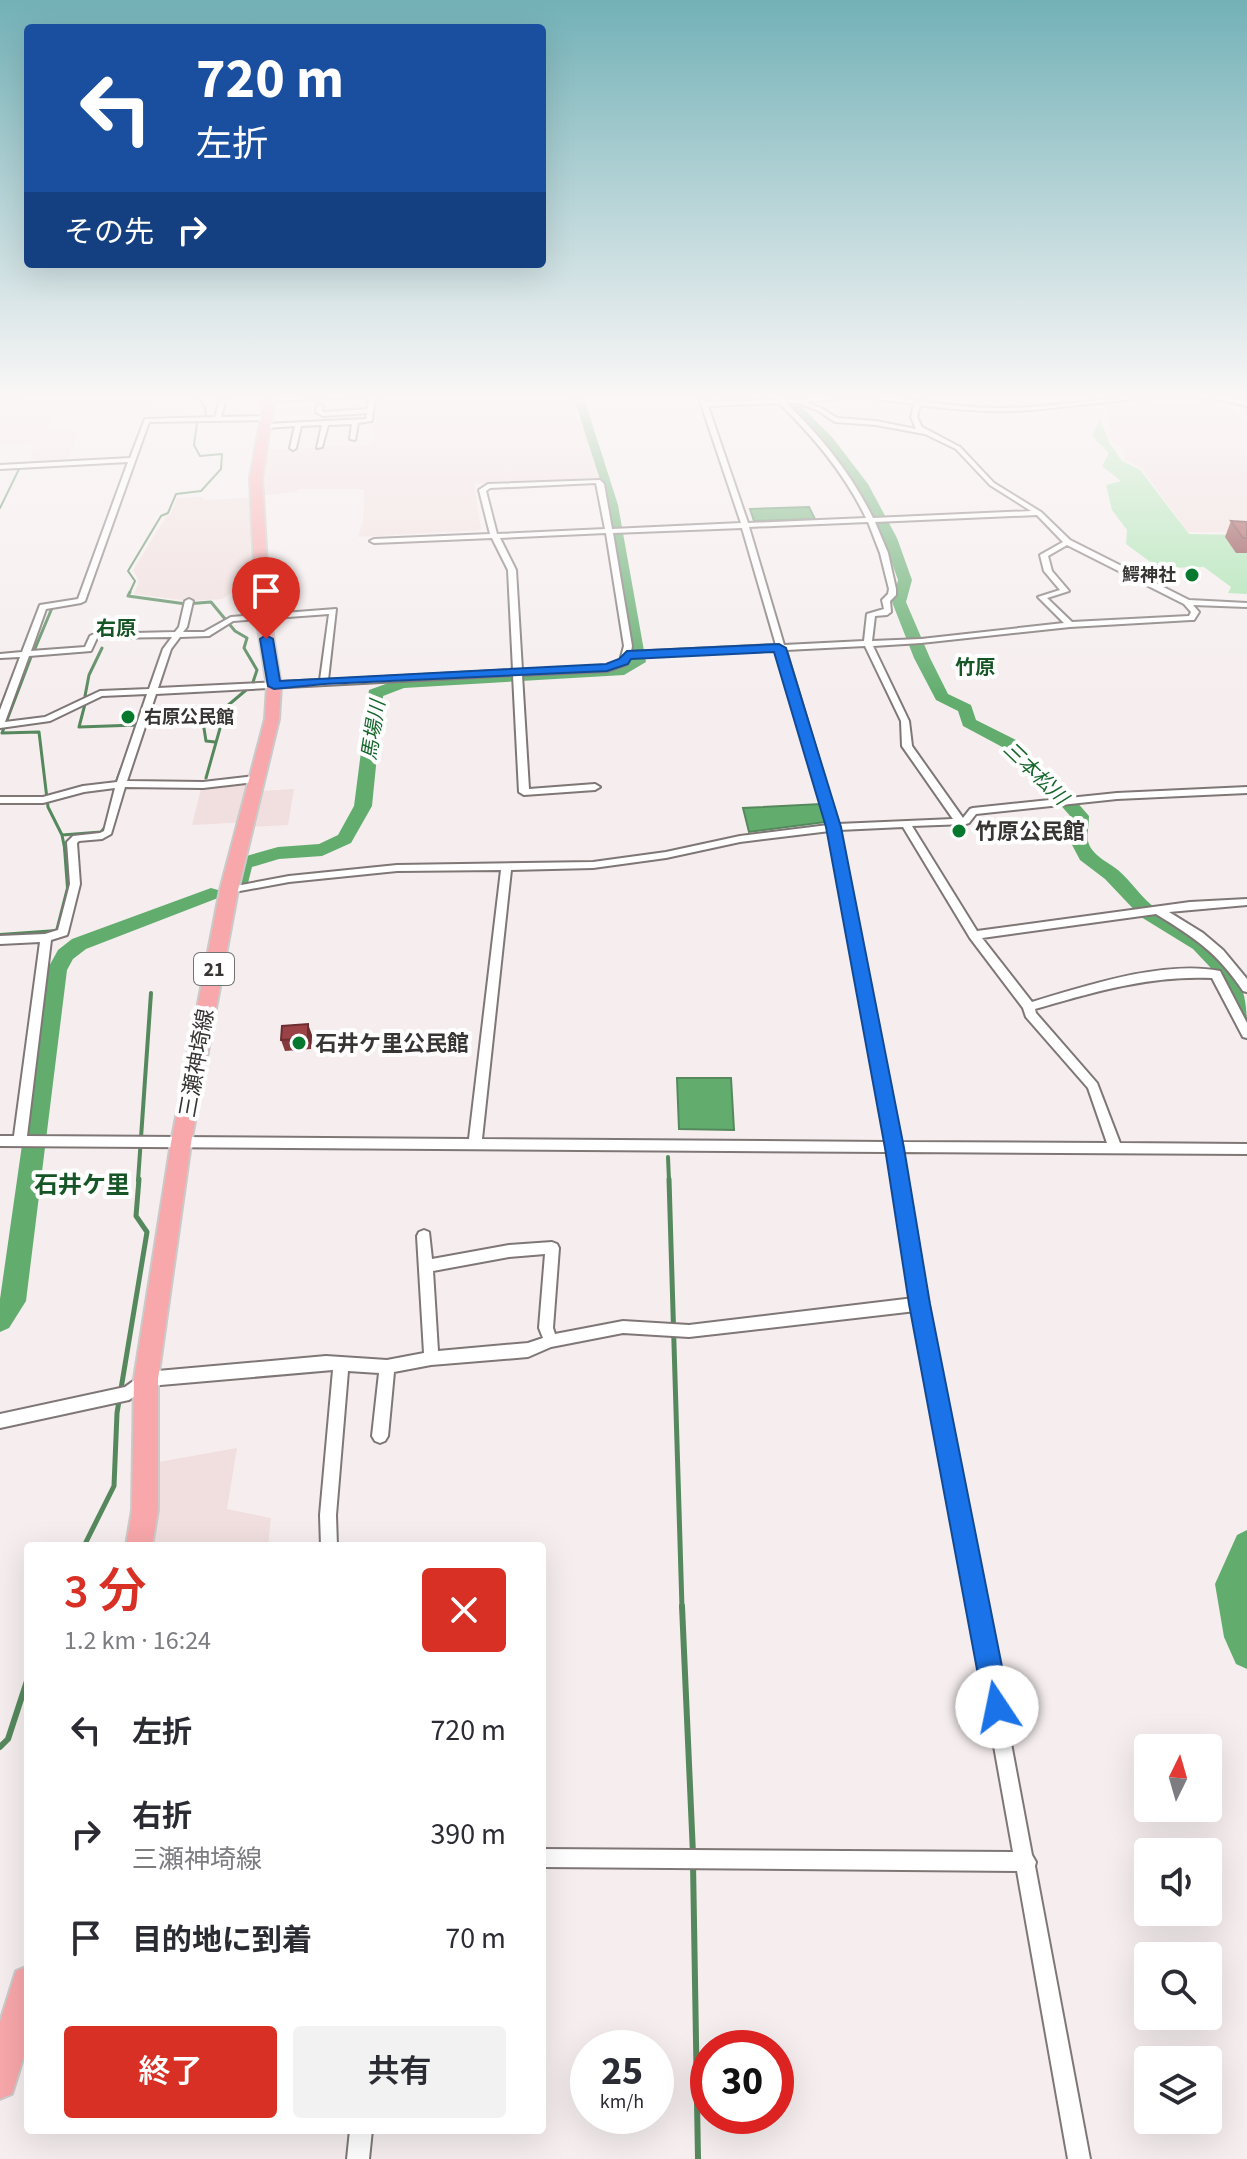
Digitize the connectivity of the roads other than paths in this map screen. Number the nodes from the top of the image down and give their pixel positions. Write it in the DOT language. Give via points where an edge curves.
graph roads {
  1 [pos="119,496"];
  2 [pos="257,496"];
  3 [pos="484,496"];
  4 [pos="603,496"];
  5 [pos="735,496"];
  6 [pos="857,496"];
  7 [pos="1011,496"];
  8 [pos="1039,513"];
  9 [pos="871,520"];
  10 [pos="745,526"];
  11 [pos="610,532"];
  12 [pos="497,537"];
  13 [pos="374,541"];
  14 [pos="1067,542"];
  15 [pos="189,601"];
  16 [pos="1187,602"];
  17 [pos="1247,605"];
  18 [pos="263,616"];
  19 [pos="1070,625"];
  20 [pos="177,636"];
  21 [pos="868,644"];
  22 [pos="779,648"];
  23 [pos="26,654"];
  24 [pos="627,655"];
  25 [pos="0,656"];
  26 [pos="517,675"];
  27 [pos="324,680"];
  28 [pos="274,686"];
  29 [pos="153,691"];
  30 [pos="0,723"];
  31 [pos="255,779"];
  32 [pos="121,784"];
  33 [pos="595,787"];
  34 [pos="1247,790"];
  35 [pos="0,800"];
  36 [pos="959,820"];
  37 [pos="906,824"];
  38 [pos="834,827"];
  39 [pos="506,867"];
  40 [pos="229,890"];
  41 [pos="1247,902"];
  42 [pos="1160,912"];
  43 [pos="974,935"];
  44 [pos="46,938"];
  45 [pos="0,940"];
  46 [pos="1247,988"];
  47 [pos="1029,1007"];
  48 [pos="1247,1034"];
  49 [pos="0,1141"];
  50 [pos="20,1141"];
  51 [pos="181,1143"];
  52 [pos="475,1144"];
  53 [pos="895,1148"];
  54 [pos="1115,1148"];
  55 [pos="1247,1149"];
  56 [pos="424,1236"];
  57 [pos="426,1266"];
  58 [pos="919,1304"];
  59 [pos="551,1341"];
  60 [pos="431,1358"];
  61 [pos="341,1365"];
  62 [pos="387,1367"];
  63 [pos="146,1379"];
  64 [pos="0,1421"];
  65 [pos="380,1436"];
  66 [pos="140,1542"];
  67 [pos="329,1542"];
  68 [pos="546,1858"];
  69 [pos="1027,1862"];
  70 [pos="24,1997"];
  71 [pos="0,2082"];
  72 [pos="361,2134"];
  73 [pos="358,2159"];
  74 [pos="1079,2159"];
  1 -- 23 [label="street" via="81,601 43,607"];
  2 -- 18 [label="main road, 三瀬神埼線 / 21"];
  3 -- 12 [label="street"];
  4 -- 11 [label="street"];
  5 -- 10 [label="street"];
  6 -- 9 [label="street"];
  7 -- 8 [label="street"];
  8 -- 9 [label="street"];
  8 -- 14 [label="street"];
  9 -- 10 [label="street"];
  9 -- 21 [label="street" via="893,587 886,600 888,610 871,614"];
  10 -- 11 [label="street"];
  10 -- 22 [label="street"];
  11 -- 12 [label="street"];
  11 -- 24 [label="street"];
  12 -- 13 [label="street"];
  12 -- 26 [label="street" via="512,570"];
  14 -- 16 [label="street"];
  14 -- 19 [label="street" via="1044,555 1048,571 1065,591 1042,597"];
  15 -- 20 [label="street"];
  16 -- 17 [label="street"];
  16 -- 19 [label="street" via="1195,612 1191,618"];
  18 -- 20 [label="street" via="231,619 206,634"];
  18 -- 27 [label="street" via="333,611"];
  18 -- 28 [label="main road, 三瀬神埼線 / 21"];
  19 -- 21 [label="street"];
  20 -- 23 [label="street" via="94,636 88,649"];
  20 -- 29 [label="street"];
  21 -- 22 [label="street"];
  21 -- 36 [label="street" via="905,721 907,746"];
  22 -- 24 [label="street"];
  22 -- 38 [label="street"];
  23 -- 25 [label="street"];
  23 -- 30 [label="street"];
  24 -- 26 [label="street" via="624,662 607,668"];
  26 -- 27 [label="street"];
  26 -- 33 [label="street" via="524,792"];
  27 -- 28 [label="street"];
  28 -- 29 [label="street"];
  28 -- 31 [label="main road, 三瀬神埼線 / 21" via="272,719"];
  29 -- 30 [label="street" via="100,694 47,719"];
  29 -- 32 [label="street"];
  31 -- 32 [label="street" via="203,785"];
  31 -- 40 [label="main road, 三瀬神埼線 / 21"];
  32 -- 35 [label="street" via="47,800"];
  32 -- 44 [label="street" via="108,832 72,842 75,884 63,932"];
  34 -- 36 [label="street" via="1076,800 973,811 966,821"];
  36 -- 37 [label="street"];
  37 -- 38 [label="street"];
  37 -- 43 [label="street"];
  38 -- 39 [label="street" via="593,865"];
  38 -- 53 [label="street"];
  39 -- 40 [label="street" via="356,871"];
  39 -- 52 [label="street"];
  40 -- 51 [label="main road, 三瀬神埼線 / 21"];
  41 -- 42 [label="street"];
  42 -- 43 [label="street"];
  42 -- 46 [label="street" via="1211,944"];
  43 -- 47 [label="street"];
  44 -- 45 [label="street"];
  44 -- 50 [label="street"];
  47 -- 48 [label="street" via="1131,980 1216,974"];
  47 -- 54 [label="street" via="1093,1086"];
  49 -- 50 [label="street"];
  50 -- 51 [label="street"];
  51 -- 52 [label="street"];
  51 -- 63 [label="main road, 三瀬神埼線 / 21"];
  52 -- 53 [label="street"];
  53 -- 54 [label="street"];
  53 -- 58 [label="street"];
  54 -- 55 [label="street"];
  56 -- 57 [label="street"];
  57 -- 59 [label="street" via="552,1248 546,1328"];
  57 -- 60 [label="street"];
  58 -- 59 [label="street" via="689,1331 623,1327"];
  58 -- 69 [label="street"];
  59 -- 60 [label="street" via="528,1350"];
  60 -- 62 [label="street"];
  61 -- 62 [label="street"];
  61 -- 63 [label="street"];
  61 -- 67 [label="street"];
  62 -- 65 [label="street"];
  63 -- 64 [label="street" via="129,1393"];
  63 -- 66 [label="main road, 三瀬神埼線 / 21" via="145,1510"];
  68 -- 69 [label="street"];
  69 -- 74 [label="street"];
  70 -- 71 [label="main road"];
  72 -- 73 [label="street"];
}
